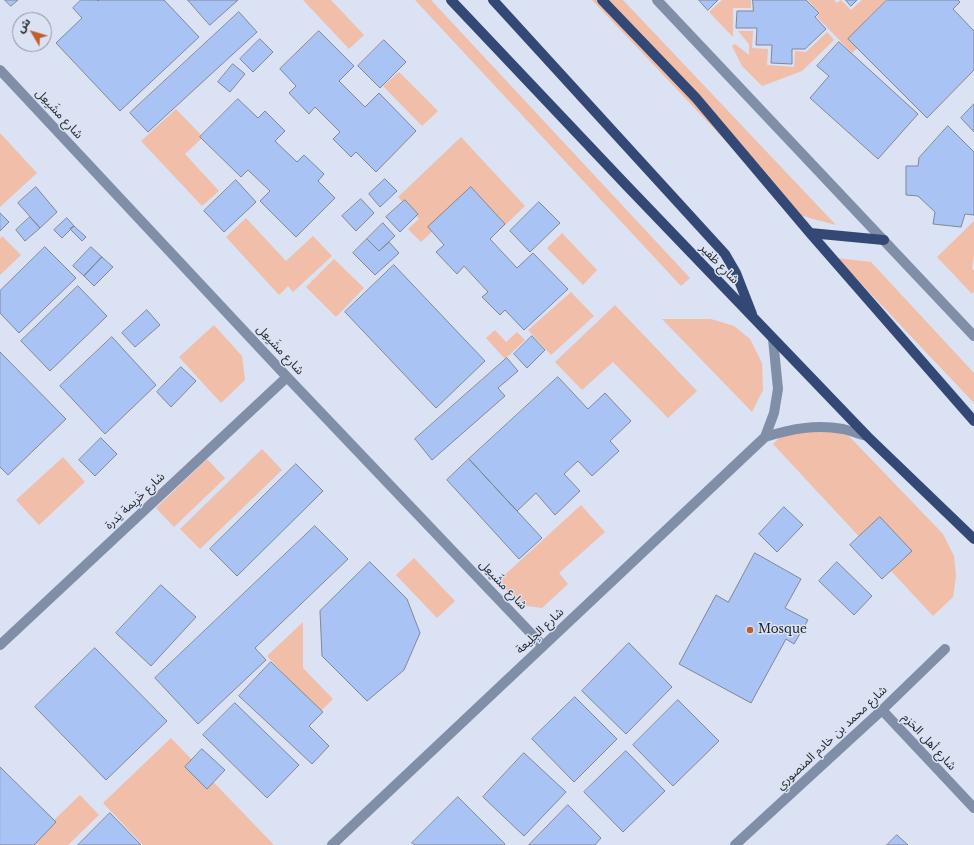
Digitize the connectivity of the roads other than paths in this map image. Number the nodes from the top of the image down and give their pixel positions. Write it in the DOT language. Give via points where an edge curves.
graph roads {
  1 [pos="451,0"];
  2 [pos="493,0"];
  3 [pos="602,0"];
  4 [pos="657,0"];
  5 [pos="0,70"];
  6 [pos="810,233"];
  7 [pos="884,240"];
  8 [pos="752,317"];
  9 [pos="974,336"];
  10 [pos="773,339"];
  11 [pos="287,377"];
  12 [pos="974,421"];
  13 [pos="867,436"];
  14 [pos="765,437"];
  15 [pos="974,539"];
  16 [pos="0,645"];
  17 [pos="543,646"];
  18 [pos="945,649"];
  19 [pos="882,710"];
  20 [pos="974,808"];
  21 [pos="332,845"];
  22 [pos="735,845"];
  1 -- 8 [label="main road, شارع ظفير"];
  2 -- 8 [label="main road" via="725,254 736,274"];
  3 -- 6 [label="main road" via="696,98"];
  4 -- 7 [label="street"];
  5 -- 11 [label="street, شارع مشَيعِل"];
  6 -- 7 [label="main road"];
  6 -- 12 [label="main road"];
  7 -- 9 [label="street"];
  8 -- 10 [label="main road, شارع ظفير"];
  10 -- 13 [label="main road, شارع ظفير"];
  10 -- 14 [label="street, شارع الجِلِيعة" via="778,389 774,413"];
  11 -- 16 [label="street, شارع خَرِيمة يَدرة"];
  11 -- 17 [label="street, شارع مشَيعِل"];
  13 -- 14 [label="street, شارع الجِلِيعة" via="842,429 816,427 790,430"];
  13 -- 15 [label="main road, شارع ظفير"];
  14 -- 17 [label="street, شارع الجِلِيعة"];
  17 -- 21 [label="street, شارع الجِلِيعة"];
  18 -- 19 [label="street, شارع محمد بن خادم المنصوري"];
  19 -- 20 [label="street, شارع أهل الحَزم"];
  19 -- 22 [label="street, شارع محمد بن خادم المنصوري"];
}
